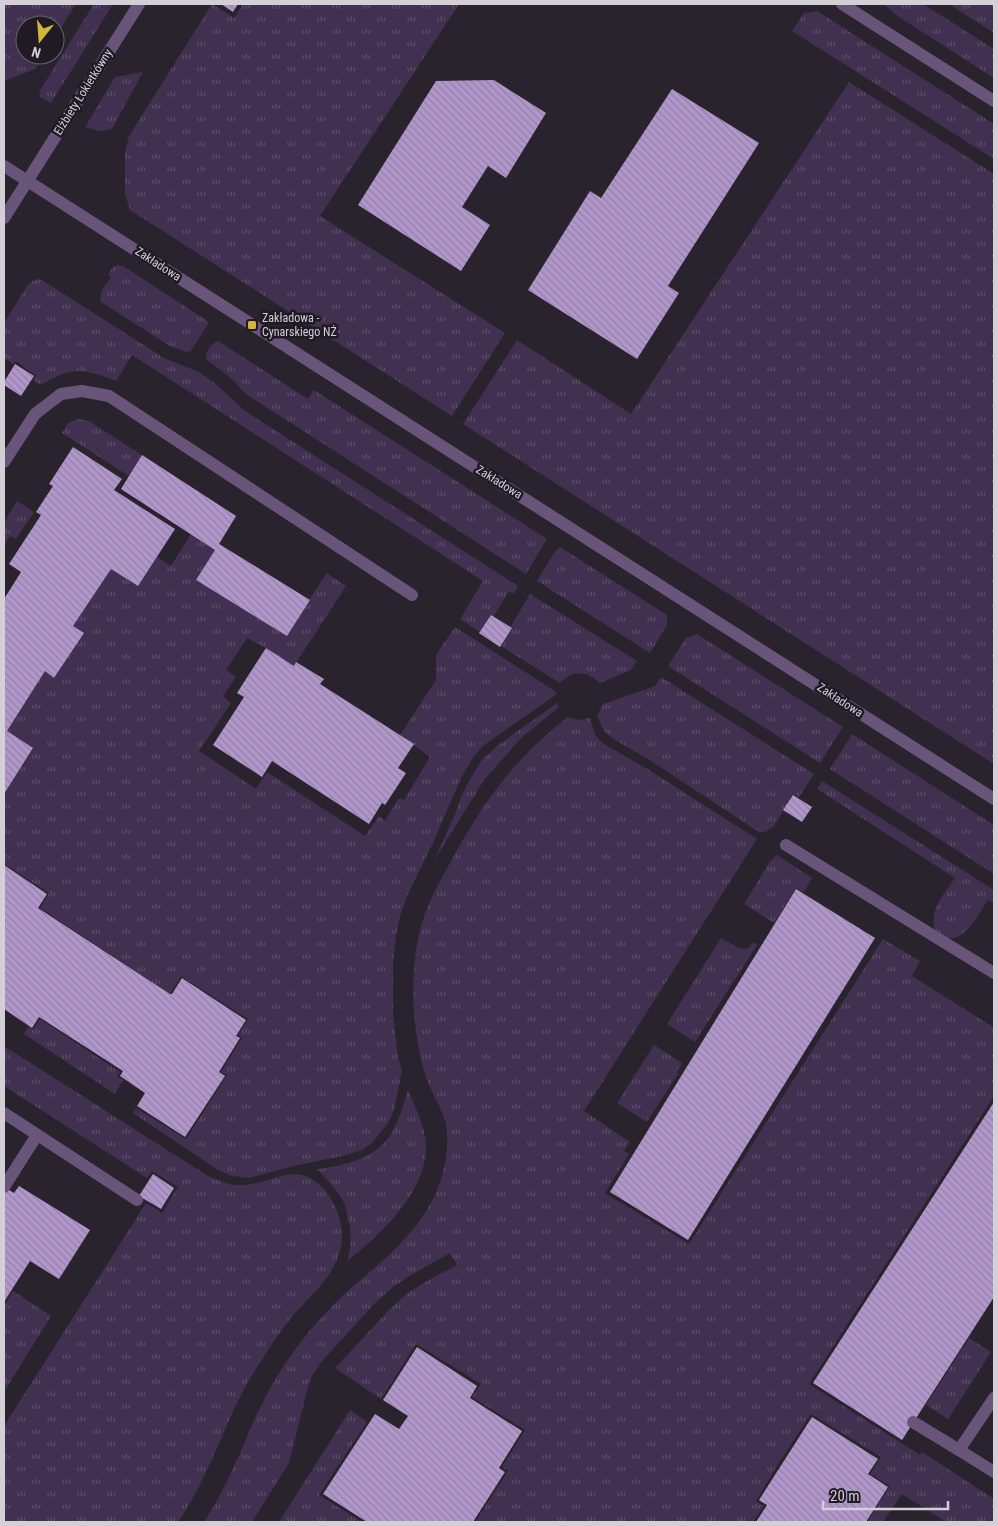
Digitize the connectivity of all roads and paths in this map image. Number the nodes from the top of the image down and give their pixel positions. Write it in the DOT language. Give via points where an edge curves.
graph roads {
  1 [pos="139,4"];
  2 [pos="842,4"];
  3 [pos="994,101"];
  4 [pos="4,166"];
  5 [pos="27,181"];
  6 [pos="4,218"];
  7 [pos="4,462"];
  8 [pos="412,595"];
  9 [pos="994,799"];
  10 [pos="786,845"];
  11 [pos="994,973"];
  12 [pos="4,1113"];
  13 [pos="37,1135"];
  14 [pos="4,1187"];
  15 [pos="138,1200"];
  16 [pos="994,1398"];
  17 [pos="913,1422"];
  18 [pos="959,1450"];
  19 [pos="994,1472"];
  1 -- 5 [label="street, Elżbiety Łokietkówny"];
  2 -- 3 [label="street"];
  4 -- 5 [label="street, Zakładowa"];
  5 -- 6 [label="street, Elżbiety Łokietkówny"];
  5 -- 9 [label="street, Zakładowa"];
  7 -- 8 [label="street" via="35,414 61,394 82,391 109,396"];
  10 -- 11 [label="street"];
  12 -- 13 [label="street"];
  13 -- 14 [label="street"];
  13 -- 15 [label="street"];
  16 -- 18 [label="street"];
  17 -- 18 [label="street"];
  18 -- 19 [label="street"];
}
